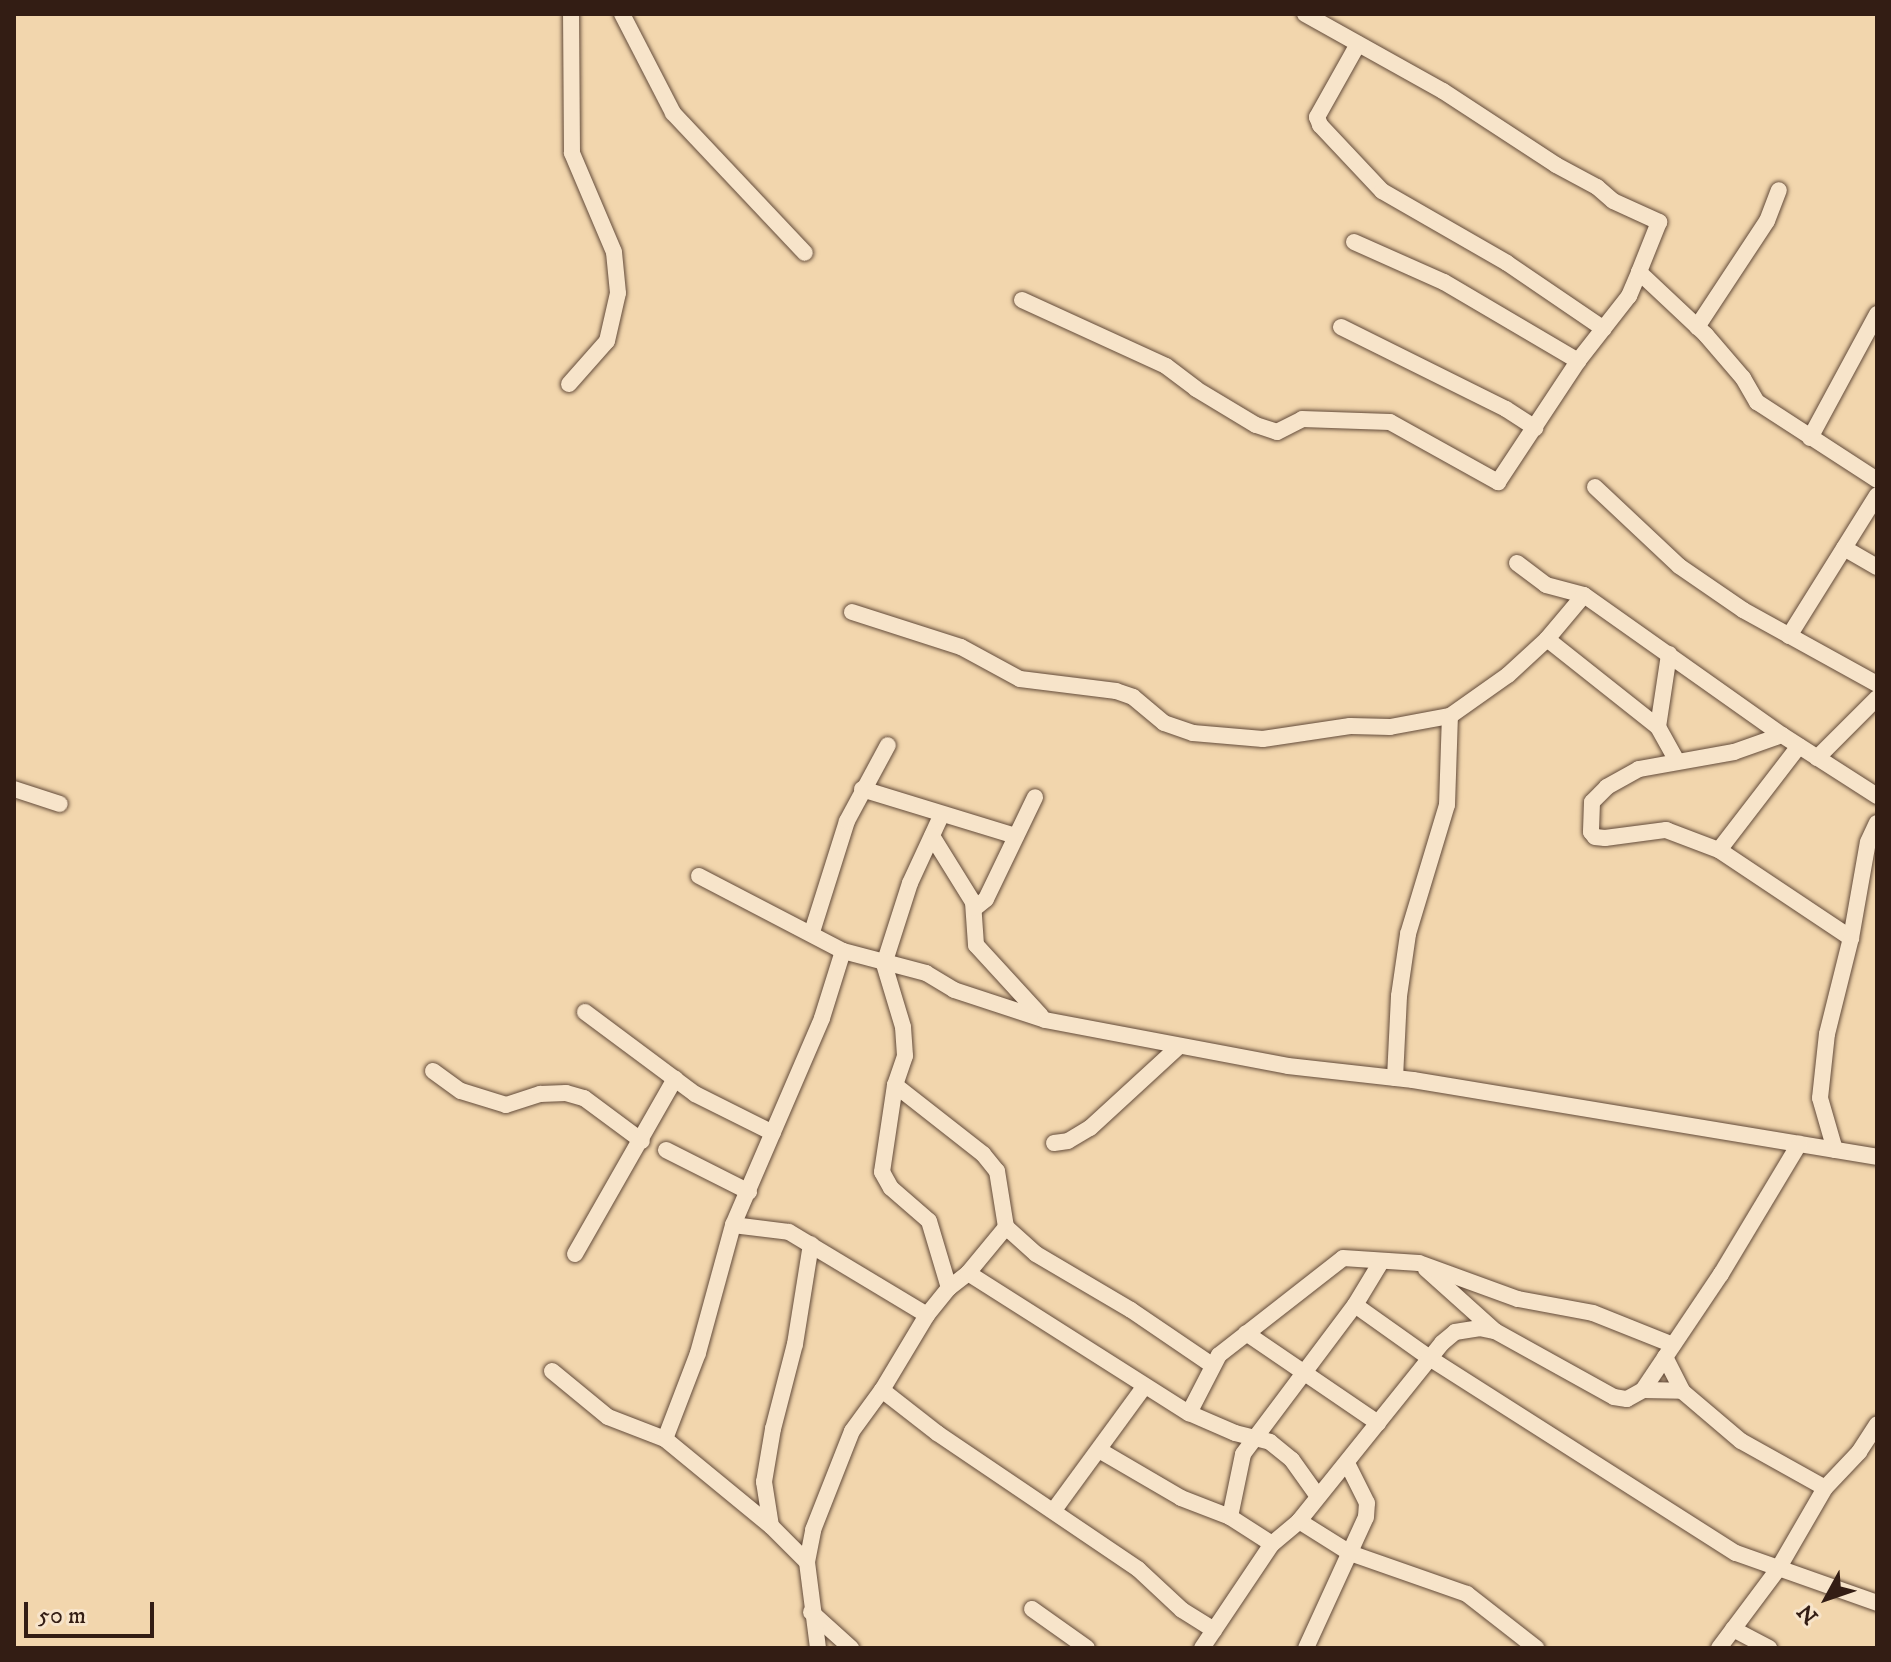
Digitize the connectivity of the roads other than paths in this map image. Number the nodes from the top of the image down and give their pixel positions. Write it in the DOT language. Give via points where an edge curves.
graph roads {
  1 [pos="571,14"];
  2 [pos="622,14"];
  3 [pos="1305,14"];
  4 [pos="1358,44"];
  5 [pos="1779,190"];
  6 [pos="1354,242"];
  7 [pos="805,253"];
  8 [pos="1639,272"];
  9 [pos="1022,300"];
  10 [pos="1877,314"];
  11 [pos="1341,327"];
  12 [pos="1697,327"];
  13 [pos="1604,329"];
  14 [pos="1578,361"];
  15 [pos="569,384"];
  16 [pos="1535,428"];
  17 [pos="1810,438"];
  18 [pos="1877,480"];
  19 [pos="1595,487"];
  20 [pos="1877,495"];
  21 [pos="1844,548"];
  22 [pos="1517,563"];
  23 [pos="1877,567"];
  24 [pos="1584,595"];
  25 [pos="852,612"];
  26 [pos="1789,636"];
  27 [pos="1547,639"];
  28 [pos="1669,654"];
  29 [pos="1877,684"];
  30 [pos="1877,698"];
  31 [pos="1450,716"];
  32 [pos="1658,727"];
  33 [pos="1782,735"];
  34 [pos="888,745"];
  35 [pos="1799,746"];
  36 [pos="1817,758"];
  37 [pos="1676,760"];
  38 [pos="14,789"];
  39 [pos="862,789"];
  40 [pos="1877,796"];
  41 [pos="1035,797"];
  42 [pos="60,804"];
  43 [pos="941,816"];
  44 [pos="1877,823"];
  45 [pos="932,836"];
  46 [pos="1016,836"];
  47 [pos="1719,850"];
  48 [pos="699,876"];
  49 [pos="975,908"];
  50 [pos="812,932"];
  51 [pos="1851,938"];
  52 [pos="843,951"];
  53 [pos="884,964"];
  54 [pos="585,1012"];
  55 [pos="1045,1020"];
  56 [pos="1178,1047"];
  57 [pos="433,1071"];
  58 [pos="1395,1078"];
  59 [pos="675,1079"];
  60 [pos="895,1085"];
  61 [pos="773,1133"];
  62 [pos="642,1141"];
  63 [pos="1054,1143"];
  64 [pos="1799,1144"];
  65 [pos="666,1150"];
  66 [pos="1835,1150"];
  67 [pos="1877,1157"];
  68 [pos="749,1192"];
  69 [pos="733,1225"];
  70 [pos="1006,1227"];
  71 [pos="811,1244"];
  72 [pos="575,1254"];
  73 [pos="1381,1262"];
  74 [pos="1419,1263"];
  75 [pos="968,1273"];
  76 [pos="949,1288"];
  77 [pos="1355,1305"];
  78 [pos="927,1315"];
  79 [pos="1495,1331"];
  80 [pos="1246,1333"];
  81 [pos="1669,1351"];
  82 [pos="1431,1359"];
  83 [pos="1212,1365"];
  84 [pos="552,1371"];
  85 [pos="1306,1372"];
  86 [pos="1144,1387"];
  87 [pos="882,1390"];
  88 [pos="1643,1390"];
  89 [pos="1682,1391"];
  90 [pos="1189,1413"];
  91 [pos="1378,1423"];
  92 [pos="1877,1424"];
  93 [pos="1256,1436"];
  94 [pos="665,1439"];
  95 [pos="1099,1450"];
  96 [pos="1347,1463"];
  97 [pos="1825,1488"];
  98 [pos="1317,1495"];
  99 [pos="1054,1510"];
  100 [pos="1230,1517"];
  101 [pos="1299,1521"];
  102 [pos="771,1526"];
  103 [pos="1272,1544"];
  104 [pos="1350,1553"];
  105 [pos="807,1562"];
  106 [pos="1778,1569"];
  107 [pos="1877,1603"];
  108 [pos="1032,1609"];
  109 [pos="811,1611"];
  110 [pos="1733,1629"];
  111 [pos="1214,1630"];
  112 [pos="818,1648"];
  113 [pos="851,1648"];
  114 [pos="1087,1648"];
  115 [pos="1202,1648"];
  116 [pos="1306,1648"];
  117 [pos="1536,1648"];
  118 [pos="1719,1648"];
  119 [pos="1769,1648"];
  1 -- 15 [label="street" via="572,153 614,252 618,293 607,341"];
  2 -- 7 [label="street" via="673,113"];
  3 -- 4 [label="street"];
  4 -- 8 [label="street" via="1443,91 1613,201 1659,222"];
  4 -- 13 [label="street" via="1317,117 1320,125 1382,191 1507,263"];
  5 -- 12 [label="street" via="1767,221"];
  6 -- 14 [label="street" via="1444,282"];
  8 -- 12 [label="street"];
  8 -- 13 [label="street" via="1629,296"];
  9 -- 16 [label="street" via="1166,366 1256,425 1277,432 1302,419 1390,422 1498,482"];
  10 -- 17 [label="street"];
  11 -- 16 [label="street"];
  12 -- 17 [label="street" via="1757,402"];
  13 -- 14 [label="street"];
  14 -- 16 [label="street"];
  17 -- 18 [label="street"];
  19 -- 26 [label="street" via="1679,566"];
  20 -- 21 [label="street"];
  21 -- 23 [label="street"];
  21 -- 26 [label="street"];
  22 -- 24 [label="street" via="1546,585"];
  24 -- 27 [label="street"];
  24 -- 28 [label="street"];
  25 -- 31 [label="street" via="961,647 1020,679 1133,697 1164,723 1193,733 1263,739"];
  26 -- 29 [label="street"];
  27 -- 31 [label="street"];
  27 -- 32 [label="street"];
  28 -- 32 [label="street"];
  28 -- 33 [label="street"];
  30 -- 36 [label="street"];
  31 -- 58 [label="street" via="1447,805 1408,934"];
  32 -- 37 [label="street"];
  33 -- 35 [label="street"];
  33 -- 37 [label="street" via="1734,752"];
  34 -- 39 [label="street"];
  35 -- 36 [label="street"];
  35 -- 47 [label="street"];
  36 -- 40 [label="street"];
  37 -- 47 [label="street" via="1639,769 1607,787 1592,802 1591,832 1605,838 1666,830"];
  38 -- 42 [label="street"];
  39 -- 43 [label="street"];
  39 -- 50 [label="street"];
  41 -- 46 [label="street"];
  43 -- 45 [label="street"];
  43 -- 46 [label="street"];
  44 -- 51 [label="street" via="1868,842"];
  45 -- 49 [label="street"];
  45 -- 53 [label="street" via="910,883"];
  46 -- 49 [label="street" via="986,899"];
  47 -- 51 [label="street"];
  48 -- 50 [label="street"];
  49 -- 55 [label="street" via="976,945"];
  50 -- 52 [label="street"];
  51 -- 66 [label="street" via="1827,1034 1820,1098"];
  52 -- 53 [label="street"];
  52 -- 61 [label="street" via="822,1018"];
  53 -- 55 [label="street" via="926,973 954,990"];
  53 -- 60 [label="street" via="903,1027 905,1056"];
  54 -- 59 [label="street"];
  55 -- 56 [label="street"];
  56 -- 58 [label="street"];
  56 -- 63 [label="street" via="1090,1128"];
  57 -- 62 [label="street" via="461,1091 506,1105 540,1094 584,1098"];
  58 -- 64 [label="street"];
  59 -- 61 [label="street"];
  59 -- 62 [label="street"];
  60 -- 70 [label="street" via="997,1171"];
  60 -- 76 [label="street" via="884,1181 929,1221"];
  61 -- 68 [label="street"];
  62 -- 72 [label="street"];
  64 -- 66 [label="street"];
  64 -- 81 [label="street"];
  65 -- 68 [label="street"];
  66 -- 67 [label="street"];
  68 -- 69 [label="street"];
  69 -- 71 [label="street" via="789,1232"];
  69 -- 94 [label="street" via="698,1353"];
  70 -- 75 [label="street"];
  70 -- 83 [label="street" via="1036,1254"];
  71 -- 78 [label="street"];
  71 -- 102 [label="street" via="764,1482"];
  73 -- 74 [label="street"];
  73 -- 77 [label="street"];
  73 -- 80 [label="street" via="1338,1260"];
  74 -- 79 [label="street"];
  74 -- 81 [label="street" via="1518,1299 1593,1313"];
  75 -- 76 [label="street"];
  75 -- 86 [label="street"];
  76 -- 78 [label="street"];
  77 -- 82 [label="street"];
  77 -- 85 [label="street"];
  78 -- 87 [label="street"];
  79 -- 82 [label="street" via="1455,1332"];
  79 -- 88 [label="street" via="1614,1397 1627,1399"];
  80 -- 83 [label="street"];
  80 -- 85 [label="street"];
  81 -- 88 [label="street"];
  81 -- 89 [label="street"];
  82 -- 91 [label="street"];
  82 -- 106 [label="street" via="1723,1545"];
  83 -- 90 [label="street"];
  84 -- 94 [label="street" via="608,1417"];
  85 -- 91 [label="street"];
  85 -- 93 [label="street"];
  86 -- 90 [label="street"];
  86 -- 95 [label="street"];
  87 -- 99 [label="street"];
  87 -- 105 [label="street" via="852,1431 813,1530"];
  88 -- 89 [label="street"];
  89 -- 97 [label="street" via="1741,1441"];
  90 -- 93 [label="street"];
  91 -- 96 [label="street"];
  92 -- 97 [label="street"];
  93 -- 98 [label="street" via="1292,1460"];
  93 -- 100 [label="street" via="1243,1454"];
  94 -- 102 [label="street"];
  95 -- 99 [label="street"];
  95 -- 100 [label="street" via="1181,1498"];
  96 -- 98 [label="street"];
  96 -- 104 [label="street" via="1367,1503"];
  97 -- 106 [label="street"];
  98 -- 101 [label="street"];
  99 -- 111 [label="street"];
  100 -- 103 [label="street"];
  101 -- 103 [label="street"];
  101 -- 104 [label="street"];
  102 -- 105 [label="street"];
  103 -- 111 [label="street"];
  104 -- 116 [label="street"];
  104 -- 117 [label="street" via="1467,1594"];
  105 -- 109 [label="street"];
  106 -- 107 [label="street"];
  106 -- 110 [label="street"];
  108 -- 114 [label="street"];
  109 -- 112 [label="street"];
  109 -- 113 [label="street"];
  110 -- 118 [label="street"];
  110 -- 119 [label="street"];
  111 -- 115 [label="street"];
}
